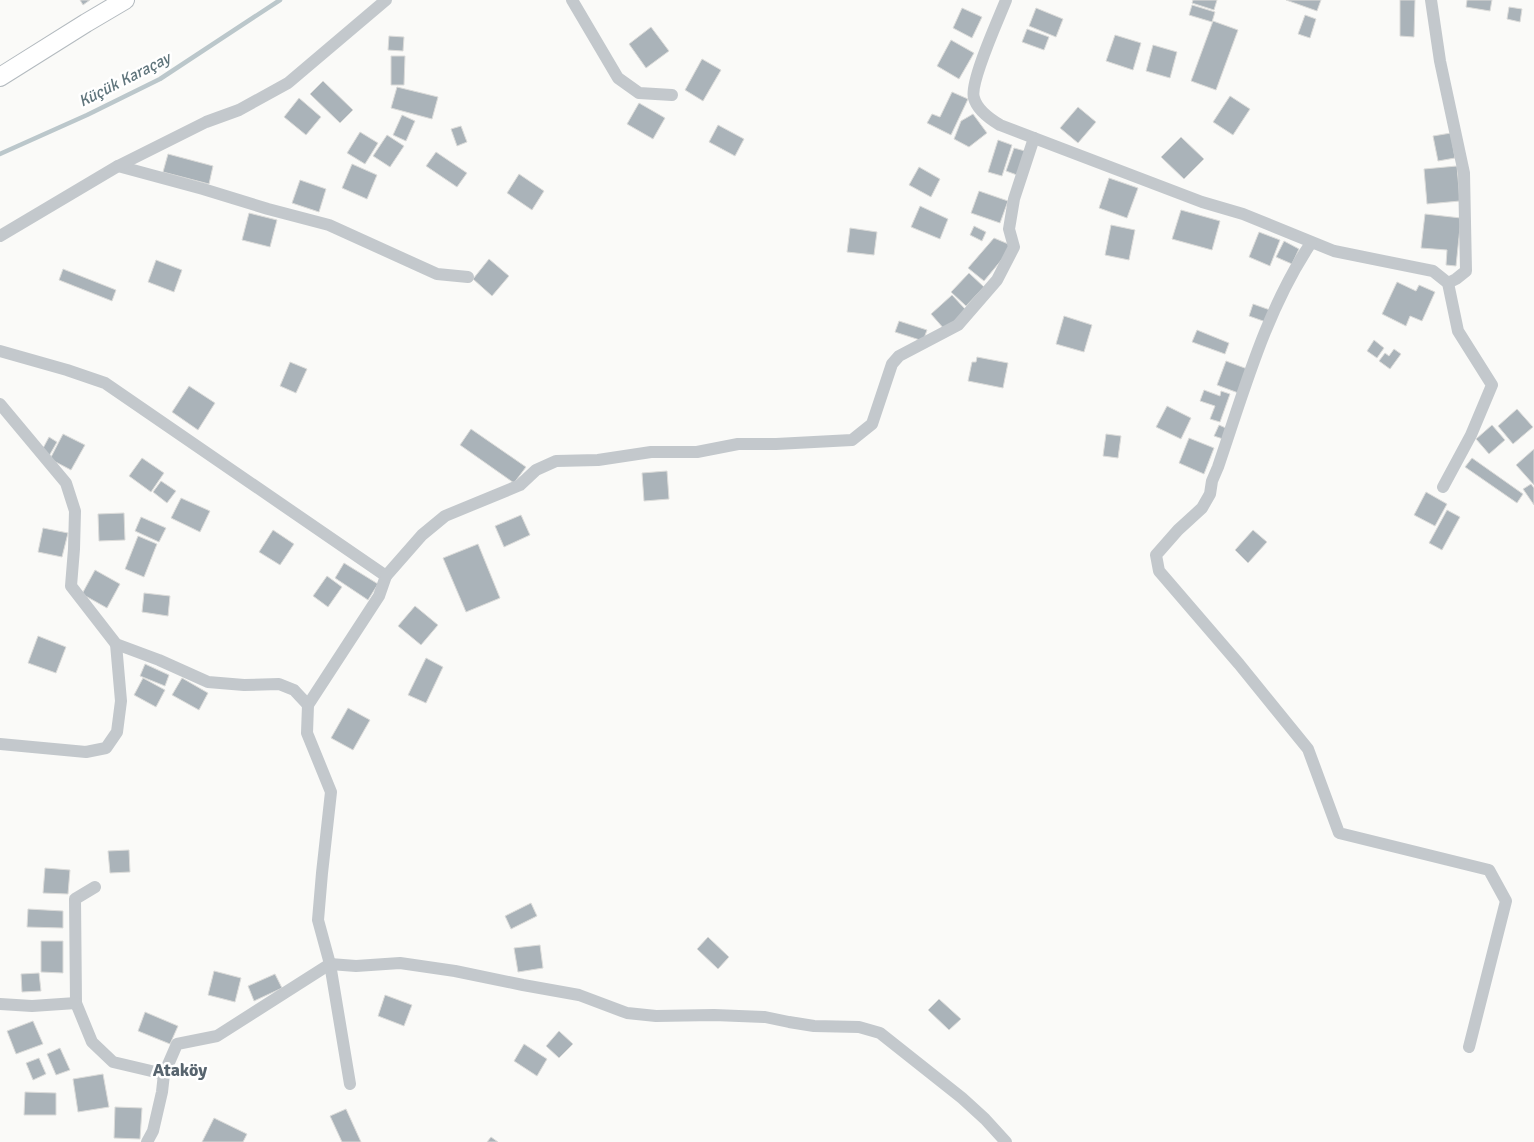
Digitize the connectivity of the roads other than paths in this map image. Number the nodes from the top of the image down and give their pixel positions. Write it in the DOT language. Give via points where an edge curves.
graph roads {
  1 [pos="125,0"];
  2 [pos="386,0"];
  3 [pos="572,0"];
  4 [pos="1006,0"];
  5 [pos="1431,0"];
  6 [pos="0,78"];
  7 [pos="672,95"];
  8 [pos="1034,138"];
  9 [pos="118,166"];
  10 [pos="0,236"];
  11 [pos="1311,243"];
  12 [pos="468,276"];
  13 [pos="1448,282"];
  14 [pos="0,352"];
  15 [pos="0,404"];
  16 [pos="1443,487"];
  17 [pos="386,576"];
  18 [pos="116,644"];
  19 [pos="308,705"];
  20 [pos="0,744"];
  21 [pos="95,887"];
  22 [pos="330,964"];
  23 [pos="76,1003"];
  24 [pos="0,1004"];
  25 [pos="1469,1047"];
  26 [pos="164,1074"];
  27 [pos="350,1084"];
  28 [pos="147,1142"];
  29 [pos="1006,1142"];
  1 -- 6 [label="street"];
  2 -- 9 [label="street" via="288,83 239,110 206,122"];
  3 -- 7 [label="street" via="618,78 639,93"];
  4 -- 8 [label="street" via="976,76 973,98 984,115"];
  5 -- 13 [label="street" via="1440,61 1464,173 1466,271"];
  8 -- 11 [label="street" via="1202,202 1243,214"];
  8 -- 17 [label="street" via="1014,199 1009,229 1014,247 997,280 958,326 899,356 892,364 872,424 852,440 738,444 697,452 651,452 598,460 556,461 536,470 520,485 445,516 422,535"];
  9 -- 10 [label="street"];
  9 -- 12 [label="street" via="329,225 437,274"];
  11 -- 13 [label="street" via="1334,251 1433,271"];
  11 -- 25 [label="street" via="1296,265 1263,337 1210,494 1202,508 1156,555 1159,571 1308,749 1340,833 1489,870 1506,901"];
  13 -- 16 [label="street" via="1458,331 1492,385 1471,435"];
  14 -- 17 [label="street" via="105,383"];
  15 -- 18 [label="street" via="66,483 75,511 71,586"];
  17 -- 19 [label="street" via="379,596"];
  18 -- 19 [label="street" via="208,682 279,684 294,690"];
  18 -- 20 [label="street" via="121,700 117,732 106,748 86,752"];
  19 -- 22 [label="street" via="307,733 331,792 318,920"];
  21 -- 23 [label="street" via="75,899"];
  22 -- 26 [label="street" via="217,1036 177,1044"];
  22 -- 27 [label="street"];
  22 -- 29 [label="street" via="400,963 455,971 580,995 627,1013 758,1016 814,1026 858,1027 880,1033 962,1098"];
  23 -- 24 [label="street"];
  23 -- 26 [label="street" via="92,1042 113,1062"];
  26 -- 28 [label="street"];
}
